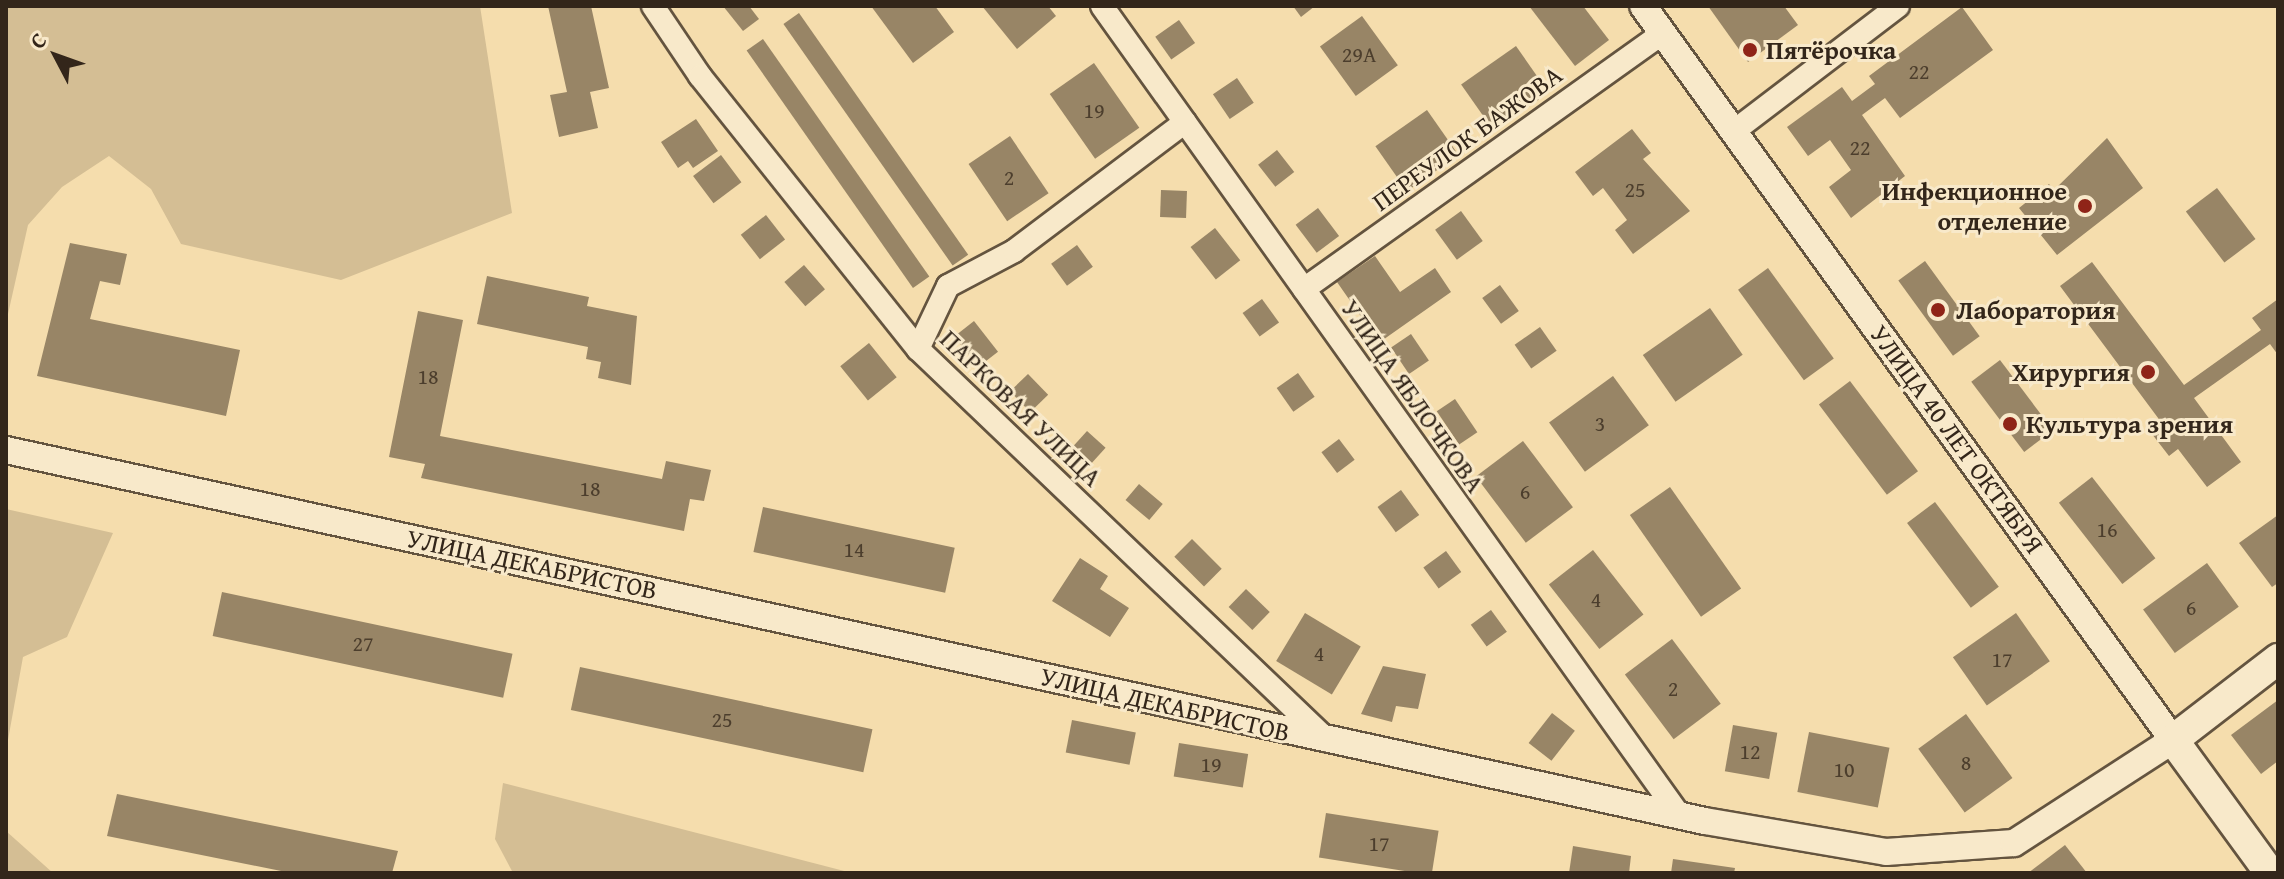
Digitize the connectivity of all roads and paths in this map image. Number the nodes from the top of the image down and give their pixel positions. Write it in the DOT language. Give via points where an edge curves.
graph roads {
  1 [pos="653,6"];
  2 [pos="1102,6"];
  3 [pos="1643,6"];
  4 [pos="1898,6"];
  5 [pos="1663,33"];
  6 [pos="1185,122"];
  7 [pos="1734,131"];
  8 [pos="1304,289"];
  9 [pos="918,349"];
  10 [pos="6,450"];
  11 [pos="2278,659"];
  12 [pos="2173,740"];
  13 [pos="1329,742"];
  14 [pos="1680,816"];
  15 [pos="2270,873"];
  1 -- 9 [label="street, ПАРКОВАЯ УЛИЦА" via="700,76"];
  2 -- 6 [label="street, УЛИЦА ЯБЛОЧКОВА"];
  3 -- 5 [label="street, УЛИЦА 40 ЛЕТ ОКТЯБРЯ"];
  4 -- 7 [label="street"];
  5 -- 7 [label="street, УЛИЦА 40 ЛЕТ ОКТЯБРЯ"];
  5 -- 8 [label="street, ПЕРЕУЛОК БАЖОВА"];
  6 -- 8 [label="street, УЛИЦА ЯБЛОЧКОВА"];
  6 -- 9 [label="street" via="1014,251 948,286"];
  7 -- 12 [label="street, УЛИЦА 40 ЛЕТ ОКТЯБРЯ"];
  8 -- 14 [label="street, УЛИЦА ЯБЛОЧКОВА"];
  9 -- 13 [label="street, ПАРКОВАЯ УЛИЦА"];
  10 -- 13 [label="street, УЛИЦА ДЕКАБРИСТОВ" via="900,641"];
  11 -- 12 [label="main road, УЛИЦА ДЕКАБРИСТОВ"];
  12 -- 14 [label="street, УЛИЦА ДЕКАБРИСТОВ" via="2014,843 1965,851 1886,852"];
  12 -- 15 [label="main road, УЛИЦА 40 ЛЕТ ОКТЯБРЯ"];
  13 -- 14 [label="street, УЛИЦА ДЕКАБРИСТОВ"];
}
